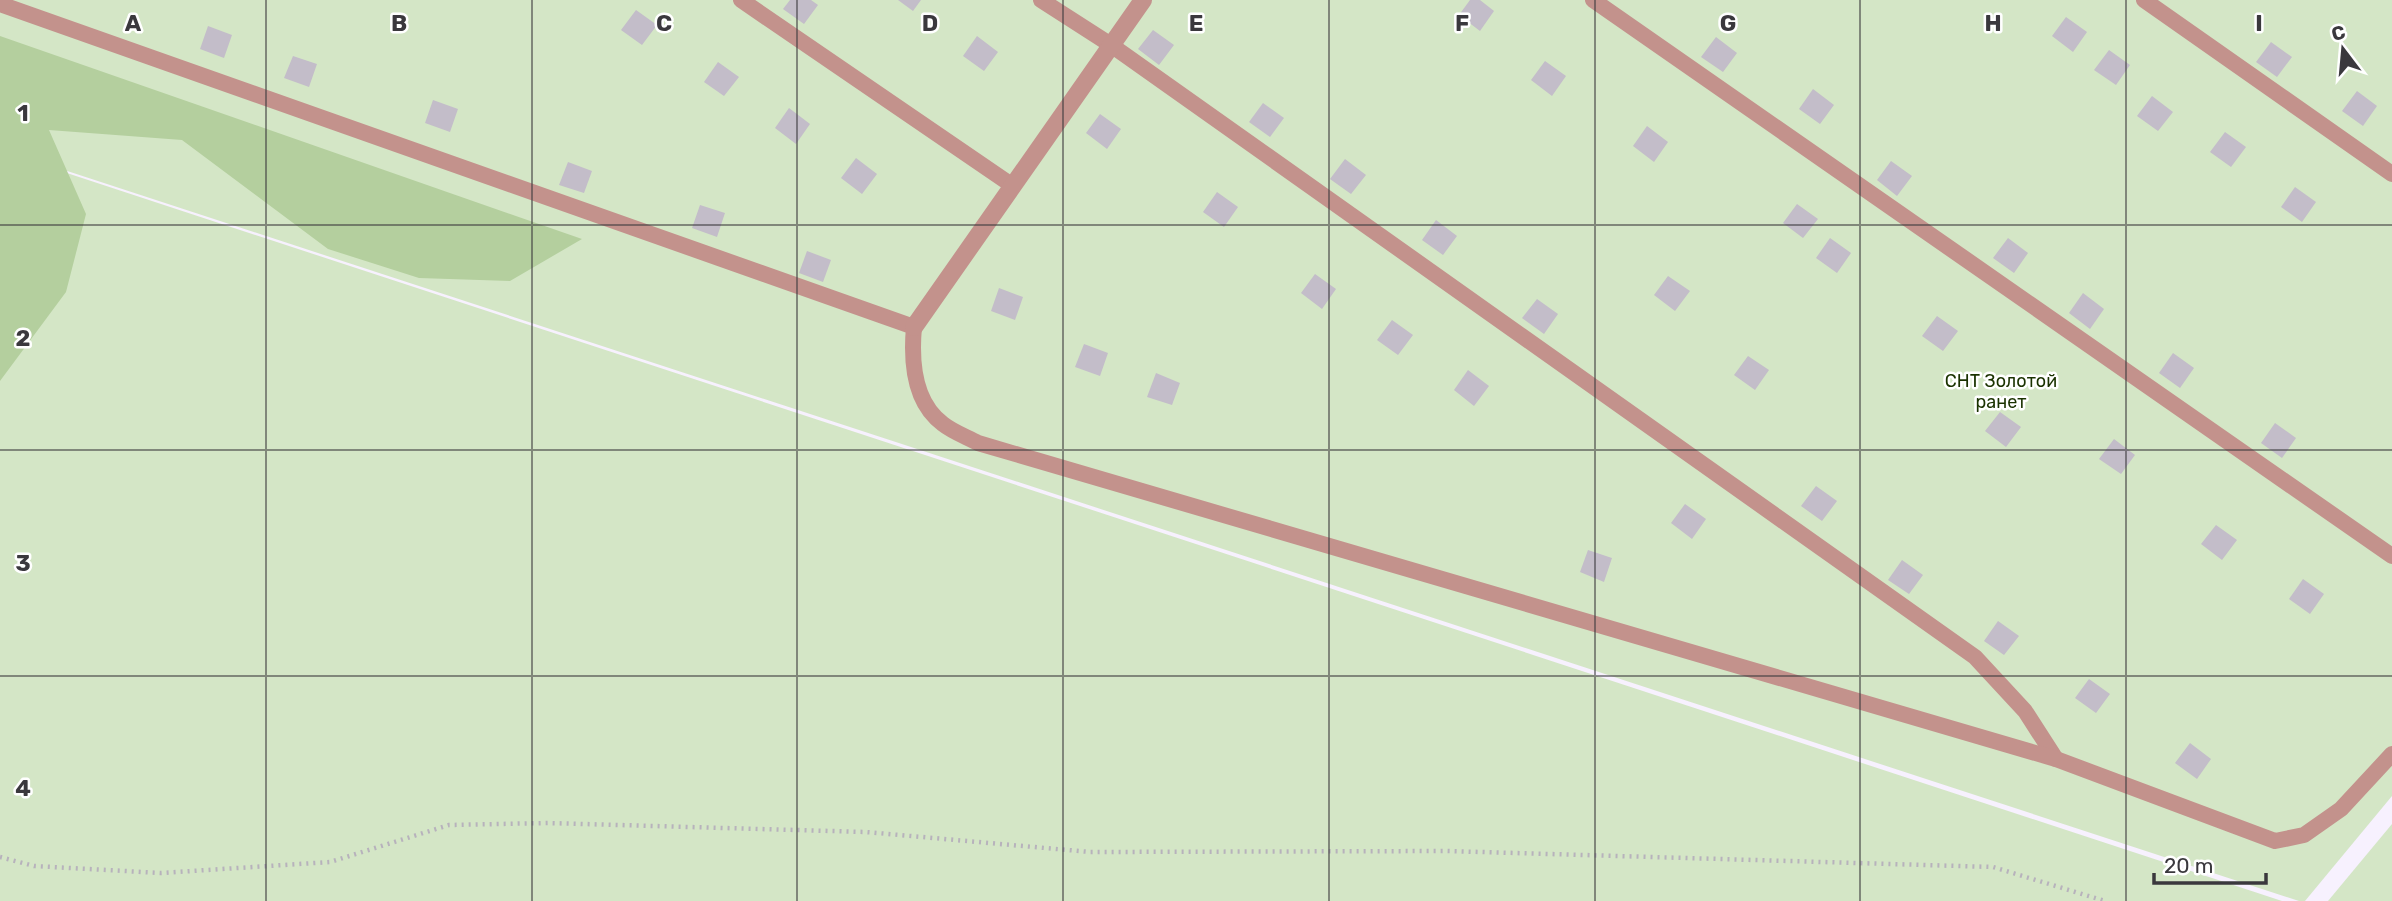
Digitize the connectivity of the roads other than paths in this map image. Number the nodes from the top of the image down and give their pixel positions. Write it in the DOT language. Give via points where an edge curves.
graph roads {
  1 [pos="741,0"];
  2 [pos="1041,0"];
  3 [pos="1143,0"];
  4 [pos="1593,0"];
  5 [pos="2144,0"];
  6 [pos="0,4"];
  7 [pos="1111,45"];
  8 [pos="2392,174"];
  9 [pos="1013,186"];
  10 [pos="914,327"];
  11 [pos="2392,556"];
  12 [pos="2392,754"];
  13 [pos="2056,760"];
  1 -- 9 [label="lane"];
  2 -- 7 [label="lane"];
  3 -- 7 [label="street"];
  4 -- 11 [label="lane"];
  5 -- 8 [label="lane"];
  6 -- 10 [label="lane"];
  7 -- 9 [label="street"];
  7 -- 13 [label="lane" via="1975,657 2025,711"];
  9 -- 10 [label="street"];
  10 -- 13 [label="lane" via="911,363 922,397 942,423 978,443"];
  12 -- 13 [label="lane" via="2341,809 2304,835 2275,841"];
}
